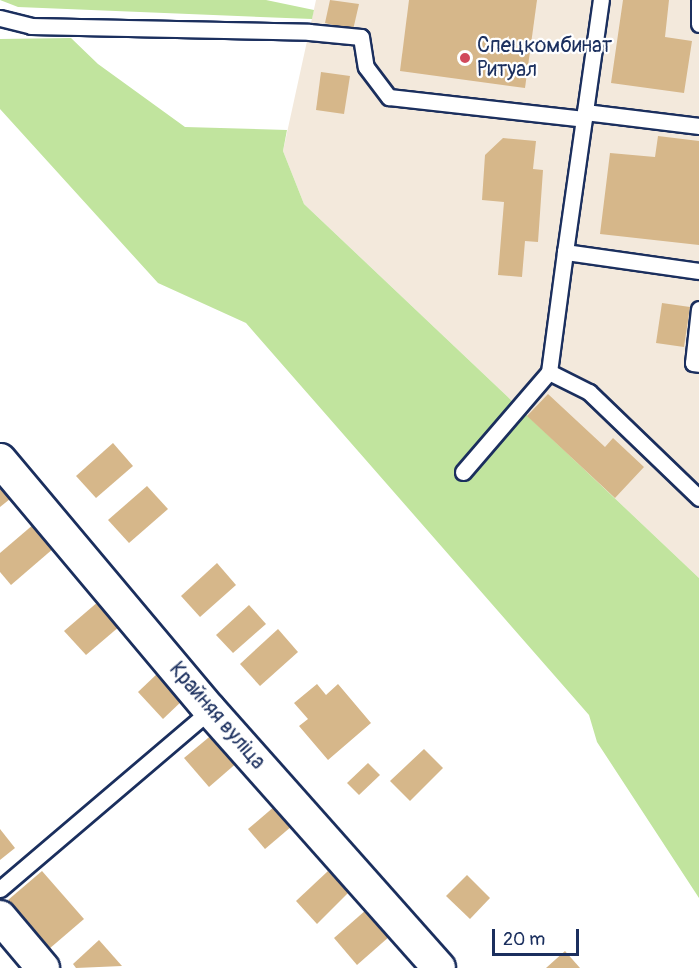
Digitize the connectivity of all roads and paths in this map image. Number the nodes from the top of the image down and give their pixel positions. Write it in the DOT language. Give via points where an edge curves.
graph roads {
  1 [pos="601,0"];
  2 [pos="699,0"];
  3 [pos="0,18"];
  4 [pos="699,24"];
  5 [pos="584,116"];
  6 [pos="699,126"];
  7 [pos="565,252"];
  8 [pos="699,271"];
  9 [pos="699,309"];
  10 [pos="699,363"];
  11 [pos="549,372"];
  12 [pos="0,460"];
  13 [pos="463,472"];
  14 [pos="699,498"];
  15 [pos="210,710"];
  16 [pos="0,889"];
  17 [pos="0,917"];
  18 [pos="43,968"];
  19 [pos="439,968"];
  1 -- 5 [label="lane"];
  2 -- 4 [label="lane"];
  3 -- 5 [label="lane" via="31,26 309,32 361,37 366,67 389,97"];
  5 -- 6 [label="lane"];
  5 -- 7 [label="lane"];
  7 -- 8 [label="lane"];
  7 -- 11 [label="lane"];
  9 -- 10 [label="lane" via="693,363"];
  11 -- 13 [label="lane"];
  11 -- 14 [label="lane" via="589,392"];
  12 -- 15 [label="street, Крайняя вуліца"];
  15 -- 16 [label="lane"];
  15 -- 19 [label="street, Крайняя вуліца"];
  17 -- 18 [label="street"];
}
